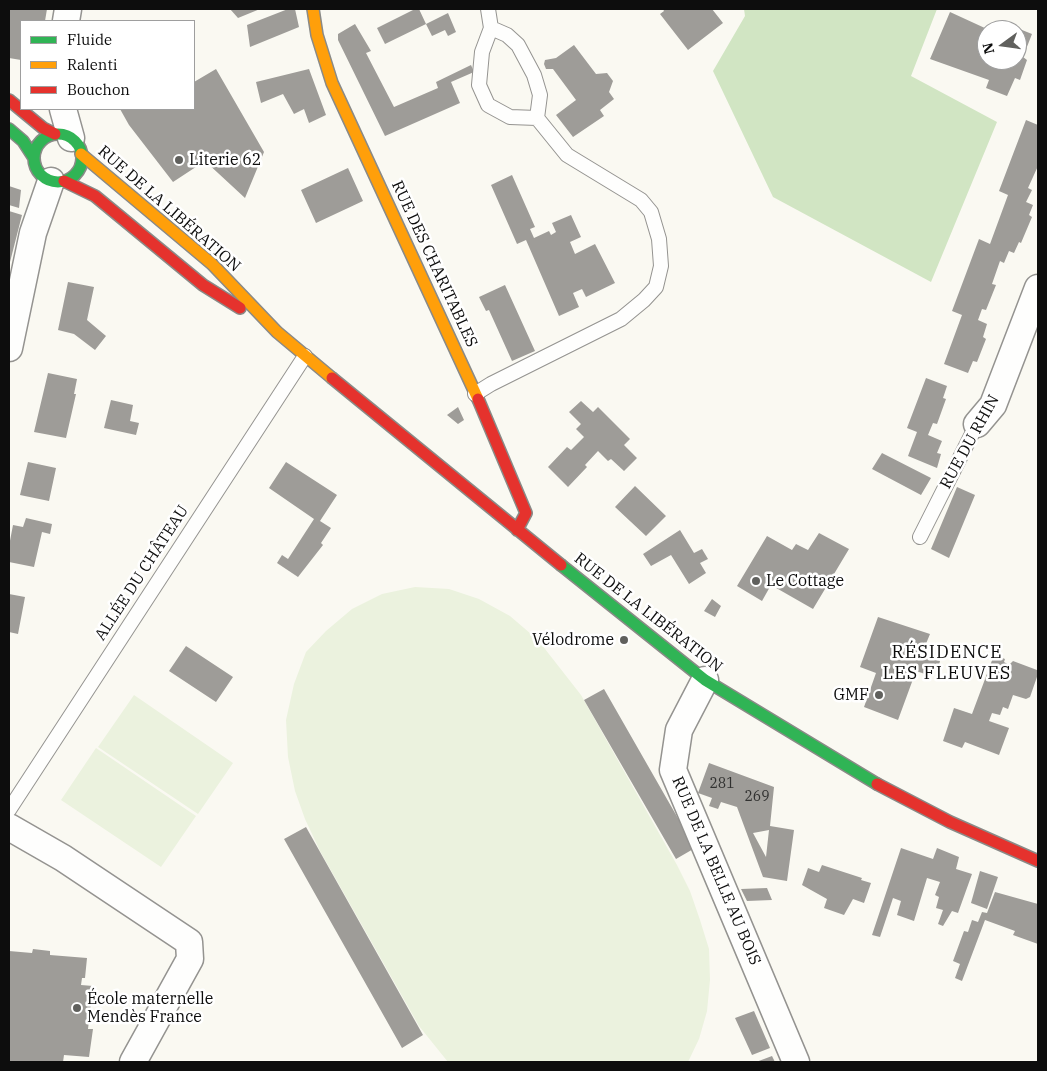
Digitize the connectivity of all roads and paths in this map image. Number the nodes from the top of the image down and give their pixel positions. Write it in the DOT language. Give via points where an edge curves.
graph roads {
  1 [pos="313,9"];
  2 [pos="488,9"];
  3 [pos="491,28"];
  4 [pos="9,100"];
  5 [pos="20,109"];
  6 [pos="21,110"];
  7 [pos="63,110"];
  8 [pos="537,118"];
  9 [pos="9,129"];
  10 [pos="69,142"];
  11 [pos="34,158"];
  12 [pos="57,181"];
  13 [pos="1038,288"];
  14 [pos="277,332"];
  15 [pos="9,348"];
  16 [pos="306,356"];
  17 [pos="475,394"];
  18 [pos="977,424"];
  19 [pos="517,530"];
  20 [pos="920,537"];
  21 [pos="706,680"];
  22 [pos="9,810"];
  23 [pos="9,827"];
  24 [pos="1037,857"];
  25 [pos="133,1062"];
  26 [pos="796,1062"];
  1 -- 17 [label="main road, RUE DES CHARITABLES" via="317,35 332,83"];
  2 -- 3 [label="lane"];
  3 -- 8 [label="lane" via="507,35 518,45 534,75 540,95"];
  3 -- 8 [label="lane" via="482,52 479,85 488,105 510,117"];
  4 -- 5 [label="main road, RUE DE LA LIBÉRATION"];
  6 -- 10 [label="main road, RUE DE LA LIBÉRATION" via="43,128"];
  7 -- 10 [label="street"];
  8 -- 17 [label="lane" via="567,155 642,200 651,212 659,239 661,266 656,288 621,319"];
  9 -- 11 [label="main road" via="23,141"];
  10 -- 11 [label="main road" via="40,142"];
  10 -- 12 [label="main road" via="78,171"];
  10 -- 14 [label="main road, RUE DE LA LIBÉRATION" via="212,264"];
  11 -- 12 [label="main road" via="40,174"];
  12 -- 14 [label="main road, RUE DE LA LIBÉRATION" via="95,196 204,285"];
  12 -- 15 [label="street" via="33,233"];
  13 -- 18 [label="street, RUE DU RHIN" via="993,405"];
  14 -- 16 [label="main road, RUE DE LA LIBÉRATION"];
  16 -- 19 [label="main road, RUE DE LA LIBÉRATION"];
  16 -- 22 [label="lane, ALLÉE DU CHÂTEAU"];
  17 -- 19 [label="main road, RUE DES CHARITABLES" via="526,513"];
  18 -- 20 [label="lane, RUE DU RHIN"];
  19 -- 21 [label="main road, RUE DE LA LIBÉRATION"];
  21 -- 24 [label="main road, RUE DE LA LIBÉRATION" via="876,784 950,822"];
  21 -- 26 [label="street, RUE DE LA BELLE AU BOIS" via="678,730 673,770"];
  23 -- 25 [label="street" via="63,858 189,942 190,960"];
}
